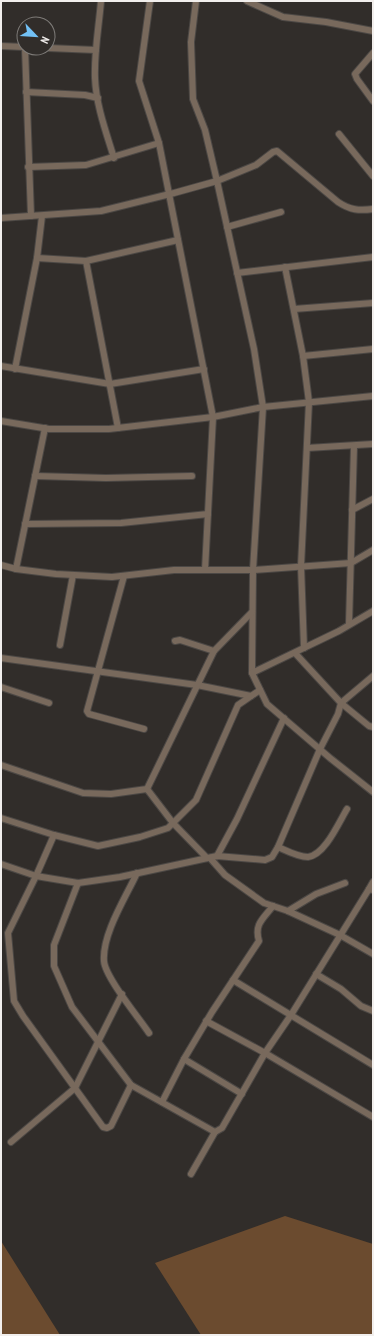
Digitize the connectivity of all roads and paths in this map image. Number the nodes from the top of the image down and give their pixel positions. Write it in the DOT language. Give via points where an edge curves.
graph roads {
  1 [pos="102,1"];
  2 [pos="150,1"];
  3 [pos="196,1"];
  4 [pos="247,1"];
  5 [pos="373,31"];
  6 [pos="1,46"];
  7 [pos="16,47"];
  8 [pos="56,48"];
  9 [pos="96,50"];
  10 [pos="373,52"];
  11 [pos="25,56"];
  12 [pos="26,92"];
  13 [pos="98,98"];
  14 [pos="373,101"];
  15 [pos="339,134"];
  16 [pos="159,143"];
  17 [pos="114,158"];
  18 [pos="28,167"];
  19 [pos="373,176"];
  20 [pos="217,181"];
  21 [pos="169,194"];
  22 [pos="373,209"];
  23 [pos="280,212"];
  24 [pos="31,216"];
  25 [pos="42,216"];
  26 [pos="1,218"];
  27 [pos="227,227"];
  28 [pos="178,240"];
  29 [pos="373,257"];
  30 [pos="37,258"];
  31 [pos="86,261"];
  32 [pos="285,268"];
  33 [pos="237,273"];
  34 [pos="373,303"];
  35 [pos="294,309"];
  36 [pos="373,349"];
  37 [pos="303,356"];
  38 [pos="1,366"];
  39 [pos="15,369"];
  40 [pos="204,369"];
  41 [pos="110,384"];
  42 [pos="373,396"];
  43 [pos="309,402"];
  44 [pos="263,407"];
  45 [pos="213,417"];
  46 [pos="1,421"];
  47 [pos="45,428"];
  48 [pos="118,428"];
  49 [pos="373,444"];
  50 [pos="354,446"];
  51 [pos="307,448"];
  52 [pos="35,476"];
  53 [pos="192,476"];
  54 [pos="373,499"];
  55 [pos="352,510"];
  56 [pos="208,514"];
  57 [pos="25,524"];
  58 [pos="373,550"];
  59 [pos="351,563"];
  60 [pos="1,565"];
  61 [pos="301,566"];
  62 [pos="16,569"];
  63 [pos="205,570"];
  64 [pos="253,570"];
  65 [pos="73,575"];
  66 [pos="124,576"];
  67 [pos="373,611"];
  68 [pos="252,612"];
  69 [pos="349,624"];
  70 [pos="175,641"];
  71 [pos="60,645"];
  72 [pos="304,648"];
  73 [pos="214,651"];
  74 [pos="296,653"];
  75 [pos="1,658"];
  76 [pos="97,672"];
  77 [pos="252,673"];
  78 [pos="373,676"];
  79 [pos="197,685"];
  80 [pos="1,687"];
  81 [pos="260,690"];
  82 [pos="251,696"];
  83 [pos="49,703"];
  84 [pos="341,703"];
  85 [pos="284,718"];
  86 [pos="373,727"];
  87 [pos="144,729"];
  88 [pos="320,749"];
  89 [pos="1,766"];
  90 [pos="147,789"];
  91 [pos="373,792"];
  92 [pos="347,809"];
  93 [pos="1,818"];
  94 [pos="173,823"];
  95 [pos="54,835"];
  96 [pos="278,847"];
  97 [pos="217,856"];
  98 [pos="208,858"];
  99 [pos="1,864"];
  100 [pos="137,873"];
  101 [pos="36,876"];
  102 [pos="373,882"];
  103 [pos="78,883"];
  104 [pos="346,883"];
  105 [pos="371,890"];
  106 [pos="273,906"];
  107 [pos="288,911"];
  108 [pos="340,935"];
  109 [pos="373,954"];
  110 [pos="316,974"];
  111 [pos="233,980"];
  112 [pos="122,994"];
  113 [pos="373,1011"];
  114 [pos="291,1015"];
  115 [pos="206,1021"];
  116 [pos="149,1033"];
  117 [pos="99,1042"];
  118 [pos="265,1053"];
  119 [pos="184,1059"];
  120 [pos="373,1065"];
  121 [pos="131,1085"];
  122 [pos="75,1088"];
  123 [pos="242,1094"];
  124 [pos="162,1102"];
  125 [pos="373,1117"];
  126 [pos="215,1132"];
  127 [pos="11,1142"];
  128 [pos="191,1174"];
  1 -- 9 [label="street"];
  2 -- 16 [label="street" via="139,81"];
  3 -- 20 [label="street" via="190,71 193,99 205,130"];
  4 -- 5 [label="street" via="284,17"];
  6 -- 7 [label="street"];
  8 -- 9 [label="street"];
  9 -- 13 [label="street" via="95,78"];
  10 -- 14 [label="street" via="355,74"];
  11 -- 12 [label="street"];
  12 -- 13 [label="street"];
  12 -- 18 [label="street"];
  13 -- 17 [label="street"];
  15 -- 19 [label="street"];
  16 -- 17 [label="street"];
  16 -- 21 [label="street"];
  17 -- 18 [label="street" via="86,165"];
  18 -- 24 [label="street"];
  20 -- 21 [label="street"];
  20 -- 22 [label="street" via="256,165 273,152 277,152 349,209"];
  20 -- 27 [label="street"];
  21 -- 25 [label="street" via="101,211"];
  21 -- 28 [label="street"];
  23 -- 27 [label="street"];
  24 -- 25 [label="street"];
  24 -- 26 [label="street"];
  25 -- 30 [label="street"];
  27 -- 33 [label="street"];
  28 -- 31 [label="street"];
  28 -- 40 [label="street"];
  29 -- 32 [label="street"];
  30 -- 31 [label="street"];
  30 -- 39 [label="street"];
  31 -- 41 [label="street"];
  32 -- 33 [label="street"];
  32 -- 35 [label="street"];
  33 -- 44 [label="street" via="254,349"];
  34 -- 35 [label="street"];
  35 -- 37 [label="street"];
  36 -- 37 [label="street"];
  37 -- 43 [label="street"];
  38 -- 39 [label="street"];
  39 -- 41 [label="street"];
  40 -- 41 [label="street"];
  40 -- 45 [label="street"];
  41 -- 48 [label="street"];
  42 -- 43 [label="street"];
  43 -- 44 [label="street"];
  43 -- 51 [label="street"];
  44 -- 45 [label="street"];
  44 -- 64 [label="street"];
  45 -- 48 [label="street"];
  45 -- 56 [label="street"];
  46 -- 47 [label="street"];
  47 -- 48 [label="street"];
  47 -- 52 [label="street"];
  49 -- 50 [label="street"];
  50 -- 51 [label="street"];
  50 -- 55 [label="street"];
  51 -- 61 [label="street"];
  52 -- 53 [label="street"];
  52 -- 57 [label="street"];
  54 -- 55 [label="street"];
  55 -- 59 [label="street"];
  56 -- 57 [label="street" via="121,524"];
  56 -- 63 [label="street"];
  57 -- 62 [label="street"];
  58 -- 59 [label="street"];
  59 -- 61 [label="street"];
  59 -- 69 [label="street"];
  60 -- 62 [label="street"];
  61 -- 64 [label="street"];
  61 -- 72 [label="street"];
  62 -- 65 [label="street"];
  63 -- 64 [label="street"];
  63 -- 66 [label="street" via="174,570"];
  64 -- 68 [label="street"];
  65 -- 66 [label="street"];
  65 -- 71 [label="street"];
  66 -- 76 [label="street"];
  67 -- 69 [label="street"];
  68 -- 73 [label="street"];
  68 -- 77 [label="street"];
  69 -- 72 [label="street"];
  70 -- 73 [label="street" via="180,640"];
  72 -- 74 [label="street"];
  73 -- 79 [label="street"];
  74 -- 77 [label="street"];
  74 -- 84 [label="street"];
  75 -- 76 [label="street"];
  76 -- 79 [label="street"];
  76 -- 87 [label="street" via="87,706 89,714"];
  77 -- 81 [label="street"];
  78 -- 84 [label="street"];
  79 -- 82 [label="street"];
  79 -- 90 [label="street"];
  80 -- 83 [label="street"];
  81 -- 82 [label="street"];
  81 -- 85 [label="street" via="268,704"];
  82 -- 94 [label="street" via="238,705 196,800"];
  84 -- 86 [label="street"];
  84 -- 88 [label="street"];
  85 -- 88 [label="street"];
  85 -- 97 [label="street"];
  88 -- 91 [label="street"];
  88 -- 96 [label="street"];
  89 -- 90 [label="street" via="83,793 111,794"];
  90 -- 94 [label="street"];
  92 -- 96 [label="street" via="324,847 317,853 309,857"];
  93 -- 95 [label="street"];
  94 -- 95 [label="street" via="168,828 140,837 98,846"];
  94 -- 98 [label="street"];
  95 -- 101 [label="street"];
  96 -- 97 [label="street" via="272,857 265,860"];
  97 -- 98 [label="street"];
  98 -- 100 [label="street"];
  98 -- 106 [label="street" via="225,875 264,903"];
  99 -- 101 [label="street"];
  100 -- 103 [label="street"];
  100 -- 112 [label="street" via="108,936 105,949 104,962"];
  101 -- 103 [label="street"];
  101 -- 122 [label="street" via="8,933 14,1001"];
  102 -- 105 [label="street"];
  103 -- 117 [label="street" via="54,945 54,966 72,1006"];
  104 -- 107 [label="street" via="316,894"];
  105 -- 108 [label="street"];
  106 -- 107 [label="street"];
  106 -- 111 [label="street" via="258,924 256,933 259,941"];
  107 -- 108 [label="street"];
  108 -- 109 [label="street"];
  108 -- 110 [label="street"];
  110 -- 113 [label="street" via="341,989 361,1006"];
  110 -- 114 [label="street"];
  111 -- 114 [label="street"];
  111 -- 115 [label="street"];
  112 -- 116 [label="street"];
  112 -- 117 [label="street"];
  114 -- 118 [label="street"];
  114 -- 120 [label="street"];
  115 -- 118 [label="street"];
  115 -- 119 [label="street"];
  117 -- 121 [label="street"];
  117 -- 122 [label="street"];
  118 -- 123 [label="street"];
  118 -- 125 [label="street"];
  119 -- 123 [label="street"];
  119 -- 124 [label="street"];
  121 -- 122 [label="street" via="111,1126 106,1128"];
  121 -- 124 [label="street"];
  122 -- 127 [label="street"];
  123 -- 126 [label="street" via="222,1128"];
  124 -- 126 [label="street"];
  126 -- 128 [label="street"];
}
